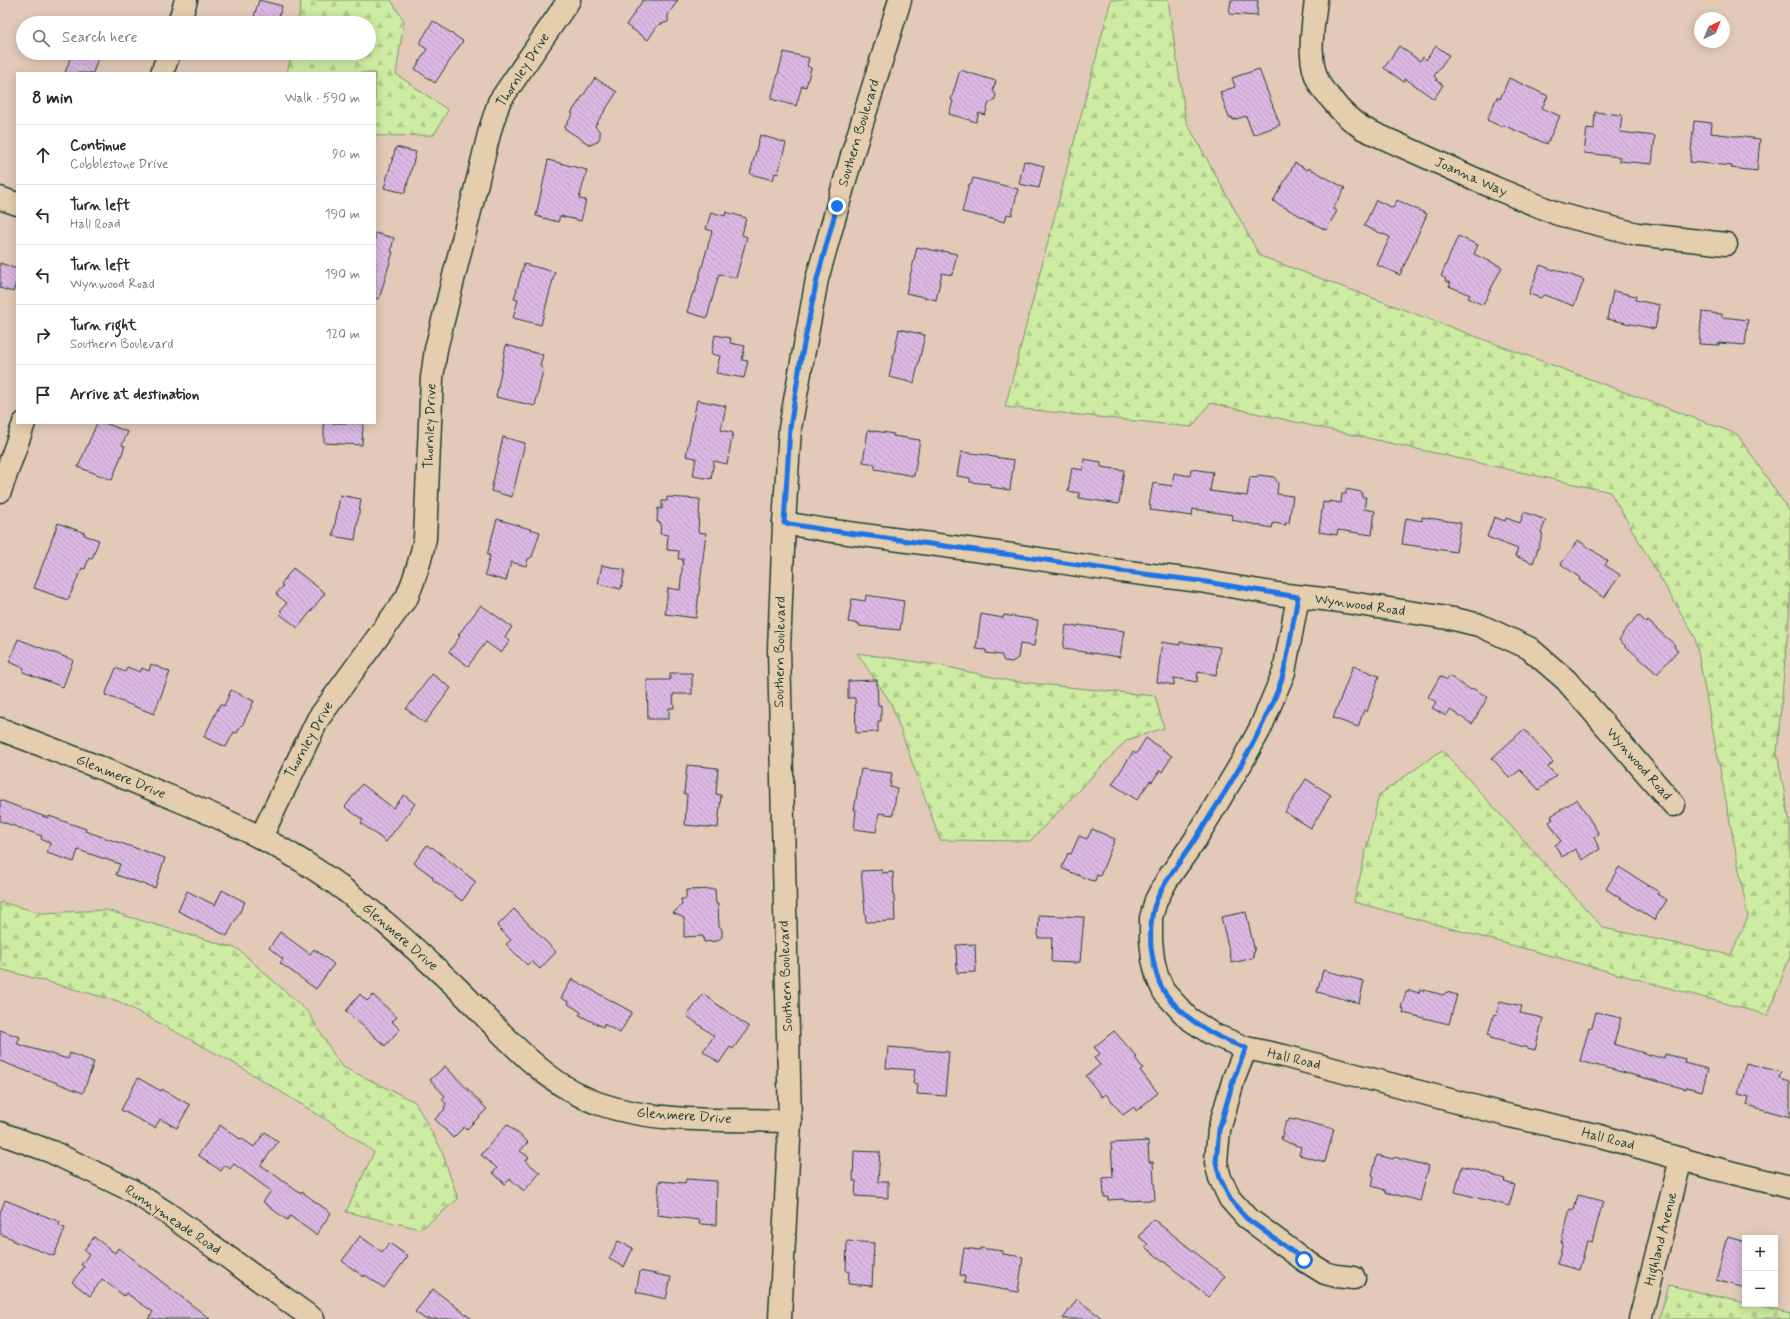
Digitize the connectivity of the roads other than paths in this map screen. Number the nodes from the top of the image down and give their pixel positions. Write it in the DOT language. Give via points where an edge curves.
graph roads {
  1 [pos="186,0"];
  2 [pos="569,0"];
  3 [pos="900,0"];
  4 [pos="1316,0"];
  5 [pos="180,16"];
  6 [pos="167,60"];
  7 [pos="162,72"];
  8 [pos="0,198"];
  9 [pos="16,204"];
  10 [pos="1726,244"];
  11 [pos="24,424"];
  12 [pos="0,491"];
  13 [pos="784,523"];
  14 [pos="1298,597"];
  15 [pos="0,729"];
  16 [pos="1674,805"];
  17 [pos="261,837"];
  18 [pos="1246,1048"];
  19 [pos="790,1121"];
  20 [pos="0,1133"];
  21 [pos="1681,1159"];
  22 [pos="1790,1187"];
  23 [pos="1354,1278"];
  24 [pos="313,1319"];
  25 [pos="780,1319"];
  26 [pos="1640,1319"];
  1 -- 5 [label="street"];
  2 -- 17 [label="street, Thornley Drive" via="499,102 490,130 436,349 432,378 425,538 414,582 407,597 318,720"];
  3 -- 13 [label="street, Southern Boulevard" via="817,279 790,428"];
  4 -- 10 [label="street, Joanna Way" via="1312,45 1314,70 1320,86 1340,110 1364,129 1558,214 1637,234"];
  6 -- 7 [label="street"];
  8 -- 9 [label="street"];
  11 -- 12 [label="street"];
  13 -- 14 [label="street, Wynwood Road"];
  13 -- 19 [label="street, Southern Boulevard" via="779,649"];
  14 -- 16 [label="street, Wynwood Road" via="1454,619 1480,625 1529,648 1566,680"];
  14 -- 18 [label="street, Hall Road" via="1284,672 1260,729 1199,834 1167,880 1156,900 1151,918 1153,959 1164,992 1188,1018 1212,1034"];
  15 -- 17 [label="street, Glenmere Drive" via="200,808"];
  17 -- 19 [label="street, Glenmere Drive" via="317,870 376,915 452,984 528,1059 577,1095 626,1112 661,1117"];
  18 -- 21 [label="street, Hall Road" via="1510,1116 1600,1136"];
  18 -- 23 [label="street" via="1234,1078 1219,1130 1216,1162 1220,1178 1230,1199 1246,1218 1325,1273"];
  19 -- 25 [label="street, Southern Boulevard"];
  20 -- 24 [label="street, Runnymeade Road" via="52,1152 131,1190 173,1217"];
  21 -- 22 [label="street, Hall Road"];
  21 -- 26 [label="street, Highland Avenue"];
}
